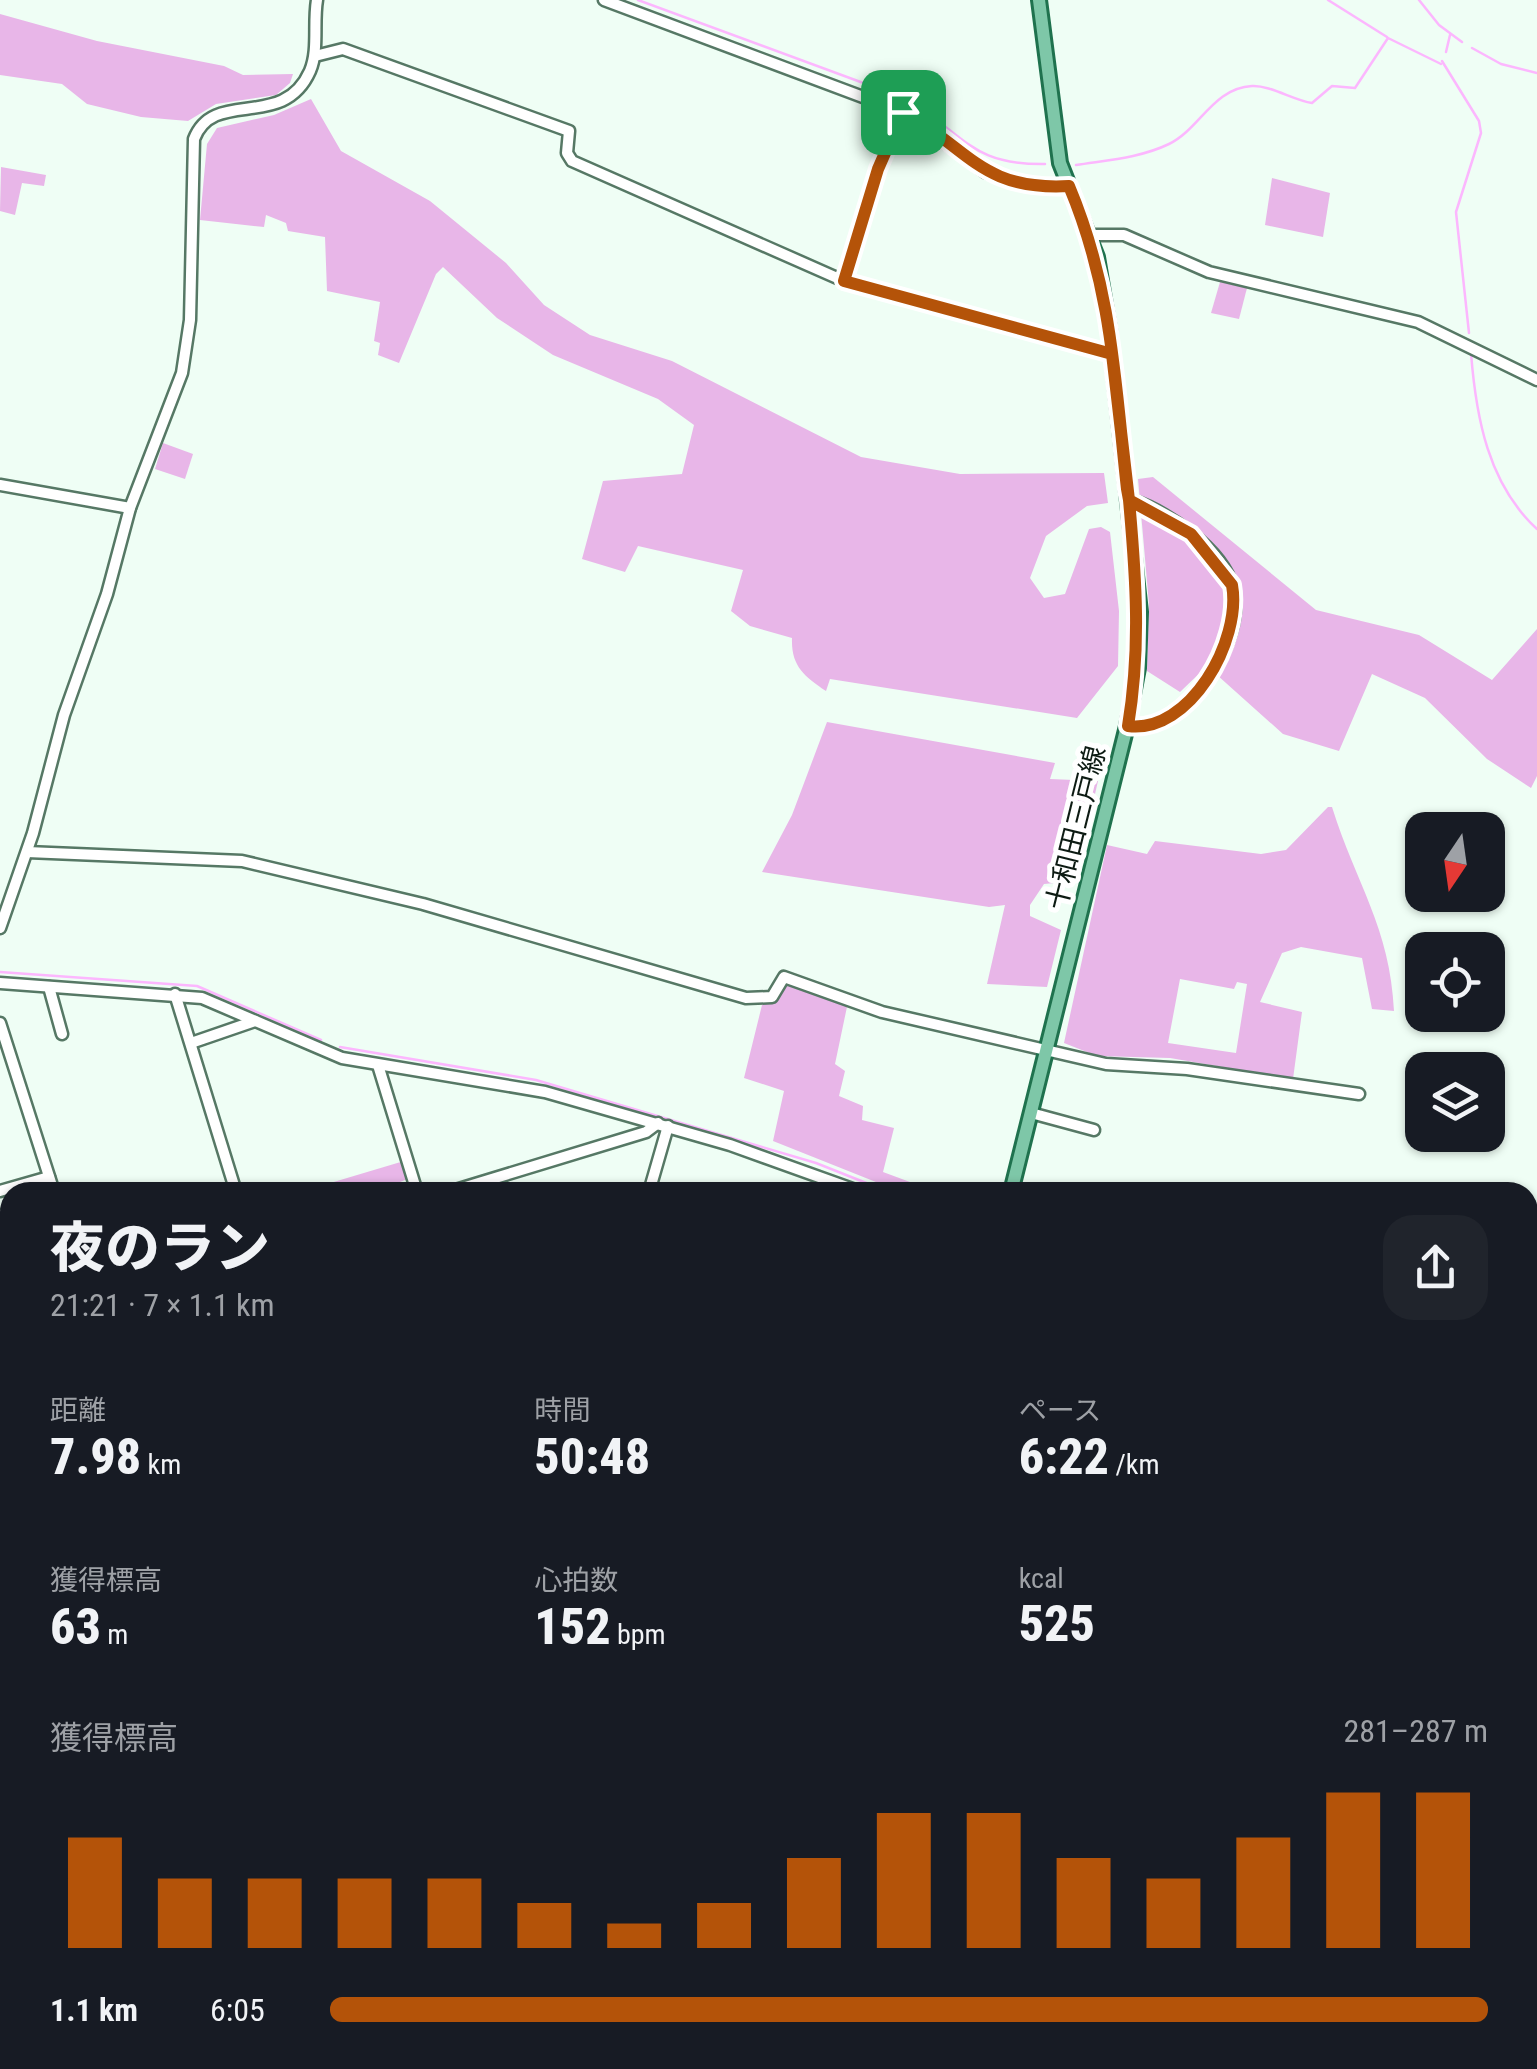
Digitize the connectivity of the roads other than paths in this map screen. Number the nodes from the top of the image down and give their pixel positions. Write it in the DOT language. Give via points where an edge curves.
graph roads {
  1 [pos="317,0"];
  2 [pos="604,0"];
  3 [pos="1039,0"];
  4 [pos="315,56"];
  5 [pos="903,112"];
  6 [pos="1069,186"];
  7 [pos="1090,234"];
  8 [pos="844,281"];
  9 [pos="1112,354"];
  10 [pos="1537,380"];
  11 [pos="0,485"];
  12 [pos="1129,500"];
  13 [pos="130,508"];
  14 [pos="1128,726"];
  15 [pos="27,852"];
  16 [pos="0,888"];
  17 [pos="14,892"];
  18 [pos="0,928"];
  19 [pos="0,983"];
  20 [pos="50,987"];
  21 [pos="175,994"];
  22 [pos="256,1020"];
  23 [pos="0,1023"];
  24 [pos="62,1034"];
  25 [pos="190,1044"];
  26 [pos="1048,1047"];
  27 [pos="378,1065"];
  28 [pos="1359,1094"];
  29 [pos="1031,1113"];
  30 [pos="663,1125"];
  31 [pos="1094,1130"];
  32 [pos="49,1177"];
  33 [pos="33,1182"];
  34 [pos="51,1182"];
  35 [pos="233,1182"];
  36 [pos="414,1182"];
  37 [pos="481,1182"];
  38 [pos="652,1182"];
  39 [pos="818,1182"];
  40 [pos="1014,1182"];
  1 -- 4 [label="street"];
  2 -- 5 [label="street"];
  3 -- 6 [label="main road, 十和田三戸線" via="1060,163"];
  4 -- 8 [label="street" via="343,50 569,131 572,162"];
  4 -- 13 [label="street" via="299,88 277,106 221,113 199,126 191,159 186,355"];
  5 -- 6 [label="street" via="985,172 1026,185"];
  5 -- 8 [label="street"];
  6 -- 7 [label="main road, 十和田三戸線"];
  7 -- 9 [label="main road, 十和田三戸線"];
  7 -- 10 [label="street" via="1114,232 1208,272 1418,322"];
  8 -- 9 [label="street"];
  9 -- 12 [label="main road, 十和田三戸線"];
  11 -- 13 [label="street"];
  12 -- 14 [label="main road, 十和田三戸線" via="1140,612"];
  12 -- 14 [label="street" via="1191,534 1228,576 1235,598 1230,634 1202,686 1159,722"];
  13 -- 15 [label="street"];
  14 -- 26 [label="main road, 十和田三戸線"];
  15 -- 17 [label="street"];
  15 -- 26 [label="street" via="242,861 424,904 746,998 772,997 784,976 882,1012"];
  16 -- 17 [label="street"];
  17 -- 18 [label="street"];
  19 -- 20 [label="street"];
  20 -- 21 [label="street"];
  20 -- 24 [label="street"];
  21 -- 22 [label="street"];
  21 -- 25 [label="street"];
  22 -- 25 [label="street"];
  22 -- 27 [label="street" via="328,1054"];
  23 -- 32 [label="street"];
  25 -- 35 [label="street"];
  26 -- 28 [label="street" via="1106,1064 1187,1068"];
  26 -- 29 [label="main road, 十和田三戸線"];
  27 -- 30 [label="street" via="545,1092"];
  27 -- 36 [label="street"];
  29 -- 31 [label="street"];
  29 -- 40 [label="main road, 十和田三戸線"];
  30 -- 37 [label="street"];
  30 -- 38 [label="street"];
  30 -- 39 [label="street"];
  32 -- 33 [label="street"];
  32 -- 34 [label="street"];
}
